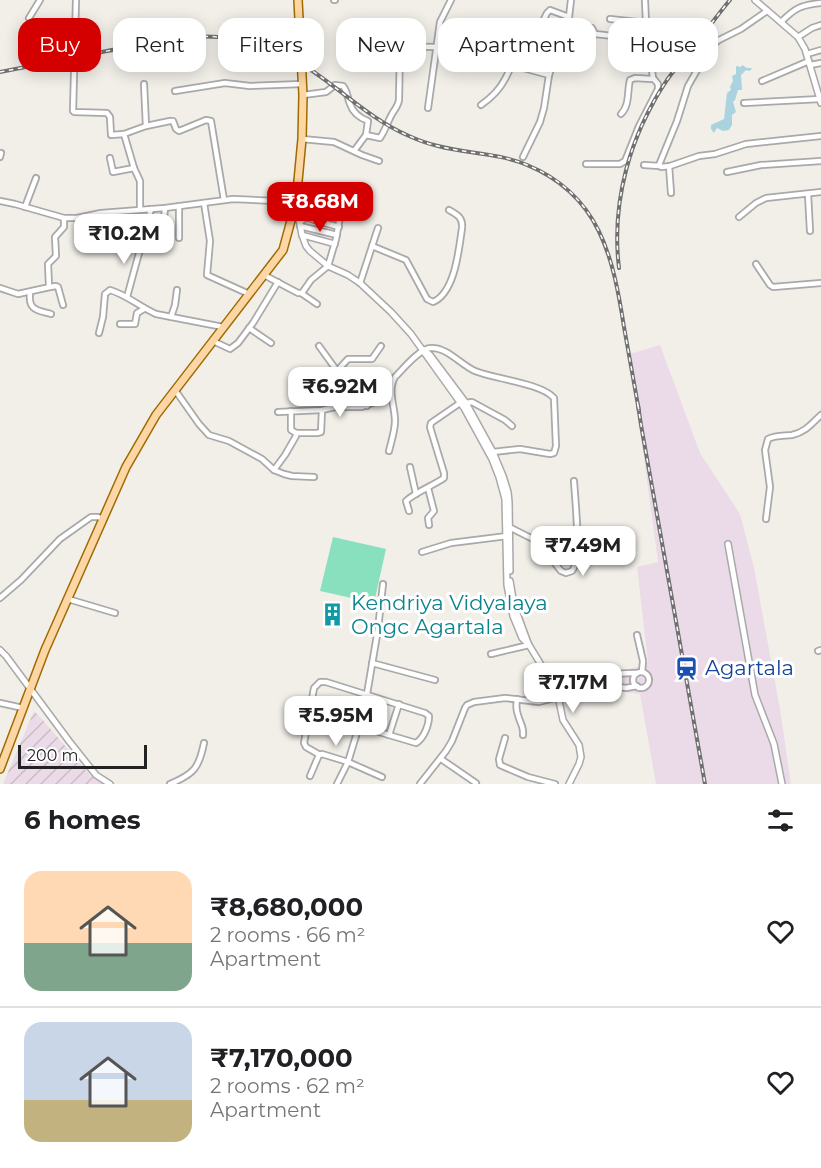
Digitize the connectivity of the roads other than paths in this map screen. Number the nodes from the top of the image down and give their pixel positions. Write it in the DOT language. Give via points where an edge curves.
graph roads {
  1 [pos="40,0"];
  2 [pos="76,0"];
  3 [pos="298,0"];
  4 [pos="451,0"];
  5 [pos="571,0"];
  6 [pos="645,0"];
  7 [pos="755,0"];
  8 [pos="821,3"];
  9 [pos="767,11"];
  10 [pos="570,17"];
  11 [pos="29,18"];
  12 [pos="544,18"];
  13 [pos="646,18"];
  14 [pos="781,22"];
  15 [pos="821,25"];
  16 [pos="798,37"];
  17 [pos="426,47"];
  18 [pos="436,47"];
  19 [pos="821,50"];
  20 [pos="807,54"];
  21 [pos="809,63"];
  22 [pos="821,63"];
  23 [pos="400,72"];
  24 [pos="550,72"];
  25 [pos="652,72"];
  26 [pos="549,75"];
  27 [pos="652,78"];
  28 [pos="762,81"];
  29 [pos="144,84"];
  30 [pos="302,84"];
  31 [pos="819,90"];
  32 [pos="175,91"];
  33 [pos="303,95"];
  34 [pos="820,101"];
  35 [pos="744,103"];
  36 [pos="481,105"];
  37 [pos="428,108"];
  38 [pos="621,114"];
  39 [pos="146,126"];
  40 [pos="124,134"];
  41 [pos="366,135"];
  42 [pos="821,136"];
  43 [pos="302,139"];
  44 [pos="354,151"];
  45 [pos="110,158"];
  46 [pos="523,158"];
  47 [pos="379,160"];
  48 [pos="821,161"];
  49 [pos="586,164"];
  50 [pos="644,165"];
  51 [pos="660,166"];
  52 [pos="669,166"];
  53 [pos="134,168"];
  54 [pos="727,172"];
  55 [pos="36,178"];
  56 [pos="821,192"];
  57 [pos="670,193"];
  58 [pos="808,194"];
  59 [pos="225,200"];
  60 [pos="313,200"];
  61 [pos="0,201"];
  62 [pos="296,201"];
  63 [pos="204,203"];
  64 [pos="179,206"];
  65 [pos="25,207"];
  66 [pos="165,208"];
  67 [pos="140,209"];
  68 [pos="151,209"];
  69 [pos="311,210"];
  70 [pos="449,210"];
  71 [pos="739,217"];
  72 [pos="64,218"];
  73 [pos="307,218"];
  74 [pos="340,219"];
  75 [pos="300,224"];
  76 [pos="339,227"];
  77 [pos="378,228"];
  78 [pos="810,231"];
  79 [pos="302,235"];
  80 [pos="337,235"];
  81 [pos="179,238"];
  82 [pos="162,239"];
  83 [pos="335,244"];
  84 [pos="372,246"];
  85 [pos="756,264"];
  86 [pos="328,266"];
  87 [pos="264,275"];
  88 [pos="278,282"];
  89 [pos="821,283"];
  90 [pos="360,284"];
  91 [pos="50,287"];
  92 [pos="0,288"];
  93 [pos="177,290"];
  94 [pos="30,292"];
  95 [pos="302,293"];
  96 [pos="249,294"];
  97 [pos="127,297"];
  98 [pos="316,304"];
  99 [pos="63,305"];
  100 [pos="144,309"];
  101 [pos="51,314"];
  102 [pos="171,317"];
  103 [pos="120,324"];
  104 [pos="224,327"];
  105 [pos="249,328"];
  106 [pos="99,333"];
  107 [pos="213,341"];
  108 [pos="271,343"];
  109 [pos="319,346"];
  110 [pos="381,346"];
  111 [pos="423,350"];
  112 [pos="337,371"];
  113 [pos="176,390"];
  114 [pos="391,392"];
  115 [pos="464,405"];
  116 [pos="367,406"];
  117 [pos="322,410"];
  118 [pos="291,411"];
  119 [pos="278,412"];
  120 [pos="821,415"];
  121 [pos="512,426"];
  122 [pos="296,433"];
  123 [pos="389,451"];
  124 [pos="493,452"];
  125 [pos="494,459"];
  126 [pos="410,467"];
  127 [pos="274,470"];
  128 [pos="314,477"];
  129 [pos="574,480"];
  130 [pos="428,488"];
  131 [pos="416,494"];
  132 [pos="409,511"];
  133 [pos="103,519"];
  134 [pos="766,519"];
  135 [pos="429,525"];
  136 [pos="509,527"];
  137 [pos="508,536"];
  138 [pos="728,544"];
  139 [pos="422,552"];
  140 [pos="383,584"];
  141 [pos="0,598"];
  142 [pos="68,599"];
  143 [pos="115,612"];
  144 [pos="638,635"];
  145 [pos="529,645"];
  146 [pos="0,650"];
  147 [pos="491,654"];
  148 [pos="372,663"];
  149 [pos="640,673"];
  150 [pos="435,680"];
  151 [pos="637,687"];
  152 [pos="31,688"];
  153 [pos="557,693"];
  154 [pos="367,694"];
  155 [pos="517,699"];
  156 [pos="0,703"];
  157 [pos="399,704"];
  158 [pos="23,708"];
  159 [pos="359,726"];
  160 [pos="389,735"];
  161 [pos="523,735"];
  162 [pos="506,738"];
  163 [pos="204,743"];
  164 [pos="320,754"];
  165 [pos="441,759"];
  166 [pos="348,762"];
  167 [pos="0,769"];
  168 [pos="310,776"];
  169 [pos="382,777"];
  170 [pos="476,783"];
  171 [pos="110,784"];
  172 [pos="170,784"];
  173 [pos="337,784"];
  174 [pos="420,784"];
  175 [pos="555,784"];
  176 [pos="569,784"];
  177 [pos="782,784"];
  1 -- 11 [label="street"];
  2 -- 40 [label="street" via="73,112 107,113 111,135"];
  3 -- 30 [label="main road"];
  4 -- 18 [label="street" via="440,22"];
  5 -- 10 [label="street"];
  6 -- 13 [label="street"];
  7 -- 9 [label="street"];
  8 -- 14 [label="street" via="796,8"];
  9 -- 14 [label="street"];
  9 -- 51 [label="street" via="711,46 688,86"];
  10 -- 12 [label="street" via="550,10"];
  14 -- 16 [label="street"];
  15 -- 16 [label="street"];
  16 -- 20 [label="street"];
  17 -- 18 [label="street"];
  18 -- 37 [label="street"];
  19 -- 20 [label="street"];
  20 -- 21 [label="street"];
  21 -- 22 [label="street"];
  21 -- 28 [label="street"];
  21 -- 31 [label="street"];
  23 -- 41 [label="street" via="398,106 387,127 380,138"];
  24 -- 26 [label="street"];
  25 -- 27 [label="street"];
  26 -- 36 [label="street" via="512,66 497,92"];
  26 -- 46 [label="street" via="540,122"];
  27 -- 38 [label="street" via="630,80 627,105"];
  27 -- 49 [label="street" via="658,89 625,161"];
  29 -- 39 [label="street"];
  30 -- 32 [label="street" via="225,83"];
  30 -- 33 [label="main road"];
  31 -- 34 [label="street"];
  33 -- 41 [label="street" via="343,86 352,110 368,122"];
  33 -- 43 [label="main road"];
  34 -- 35 [label="street"];
  39 -- 40 [label="street"];
  39 -- 59 [label="street" via="172,121 179,131 210,120"];
  40 -- 53 [label="street"];
  41 -- 44 [label="street"];
  42 -- 52 [label="street" via="746,144"];
  43 -- 44 [label="street" via="333,142"];
  43 -- 62 [label="main road"];
  44 -- 47 [label="street"];
  45 -- 53 [label="street" via="113,172"];
  48 -- 54 [label="street" via="761,165"];
  50 -- 51 [label="street"];
  51 -- 52 [label="street"];
  52 -- 57 [label="street"];
  53 -- 67 [label="street" via="140,181"];
  55 -- 65 [label="street"];
  56 -- 58 [label="street"];
  58 -- 71 [label="street" via="766,198"];
  58 -- 78 [label="street"];
  59 -- 62 [label="street"];
  59 -- 63 [label="street"];
  60 -- 62 [label="street"];
  60 -- 69 [label="street"];
  60 -- 74 [label="street" via="340,209"];
  61 -- 65 [label="street"];
  62 -- 75 [label="street"];
  62 -- 87 [label="main road" via="283,250"];
  63 -- 64 [label="street"];
  63 -- 96 [label="street" via="210,241 207,275"];
  64 -- 66 [label="street"];
  64 -- 81 [label="street"];
  65 -- 72 [label="street"];
  66 -- 68 [label="street"];
  66 -- 82 [label="street"];
  67 -- 68 [label="street"];
  67 -- 72 [label="street"];
  68 -- 97 [label="street"];
  69 -- 73 [label="street"];
  69 -- 74 [label="street"];
  70 -- 84 [label="street" via="463,221 450,285 439,300 427,299 406,260"];
  72 -- 91 [label="street" via="64,227 55,237 56,256 48,264"];
  73 -- 75 [label="street"];
  73 -- 76 [label="street"];
  74 -- 76 [label="street"];
  75 -- 79 [label="street"];
  75 -- 80 [label="street"];
  76 -- 80 [label="street"];
  77 -- 84 [label="street"];
  79 -- 83 [label="street"];
  79 -- 86 [label="street" via="310,250"];
  80 -- 83 [label="street"];
  83 -- 86 [label="street"];
  84 -- 90 [label="street"];
  85 -- 89 [label="street" via="773,287"];
  86 -- 90 [label="street"];
  86 -- 95 [label="street"];
  87 -- 88 [label="street"];
  87 -- 96 [label="main road"];
  88 -- 95 [label="street"];
  88 -- 105 [label="street"];
  90 -- 111 [label="street"];
  91 -- 94 [label="street"];
  91 -- 99 [label="street" via="58,287"];
  92 -- 94 [label="street" via="18,294"];
  93 -- 102 [label="street"];
  94 -- 101 [label="street" via="31,306"];
  95 -- 98 [label="street"];
  96 -- 104 [label="main road"];
  97 -- 100 [label="street"];
  97 -- 106 [label="street" via="112,290 106,292"];
  100 -- 102 [label="street"];
  100 -- 103 [label="street" via="137,313 135,324"];
  102 -- 104 [label="street"];
  104 -- 107 [label="main road"];
  105 -- 107 [label="street" via="231,348"];
  105 -- 108 [label="street"];
  107 -- 113 [label="main road"];
  109 -- 112 [label="street"];
  110 -- 112 [label="street" via="372,359 348,359"];
  111 -- 114 [label="street" via="395,377"];
  111 -- 115 [label="street"];
  111 -- 124 [label="street" via="439,349 476,371 552,395 554,453 520,449"];
  112 -- 116 [label="street"];
  113 -- 127 [label="street" via="206,433 229,441"];
  113 -- 133 [label="main road" via="156,415 126,467"];
  114 -- 116 [label="street"];
  114 -- 123 [label="street" via="396,423"];
  115 -- 121 [label="street" via="472,402"];
  115 -- 124 [label="street"];
  115 -- 125 [label="street"];
  115 -- 130 [label="street" via="431,423 444,475"];
  116 -- 117 [label="street"];
  117 -- 118 [label="street"];
  117 -- 122 [label="street" via="321,432"];
  118 -- 119 [label="street"];
  118 -- 122 [label="street" via="291,431"];
  120 -- 134 [label="street" via="795,434 768,439 765,450 770,487"];
  122 -- 127 [label="street"];
  124 -- 125 [label="street"];
  125 -- 136 [label="street" via="508,492"];
  125 -- 137 [label="street" via="504,493"];
  126 -- 131 [label="street"];
  127 -- 128 [label="street"];
  129 -- 136 [label="street" via="578,554 572,571 561,571 535,540"];
  130 -- 131 [label="street"];
  130 -- 135 [label="street" via="434,511 428,518"];
  131 -- 132 [label="street" via="406,501"];
  133 -- 141 [label="street" via="87,519 60,538"];
  133 -- 142 [label="main road"];
  136 -- 137 [label="street"];
  137 -- 139 [label="street" via="451,543"];
  137 -- 145 [label="street" via="510,606 522,638"];
  138 -- 177 [label="street" via="755,695 774,744"];
  140 -- 148 [label="street"];
  142 -- 143 [label="street"];
  142 -- 152 [label="main road"];
  144 -- 149 [label="street" via="643,660"];
  145 -- 147 [label="street"];
  145 -- 153 [label="street"];
  146 -- 152 [label="street"];
  148 -- 150 [label="street"];
  148 -- 154 [label="street"];
  149 -- 151 [label="street" via="633,680"];
  149 -- 151 [label="street" via="647,675 648,682"];
  149 -- 153 [label="street" via="607,676"];
  151 -- 153 [label="street" via="605,684"];
  152 -- 158 [label="main road"];
  152 -- 171 [label="street" via="96,775"];
  153 -- 155 [label="street" via="539,702"];
  153 -- 176 [label="street" via="563,720 580,751 579,764"];
  154 -- 157 [label="street"];
  154 -- 159 [label="street"];
  154 -- 164 [label="street" via="326,682 316,685 304,743"];
  155 -- 161 [label="street"];
  155 -- 165 [label="street" via="467,705"];
  156 -- 158 [label="street"];
  157 -- 160 [label="street"];
  157 -- 160 [label="street" via="425,713 429,722 416,743"];
  158 -- 167 [label="main road"];
  159 -- 160 [label="street"];
  159 -- 166 [label="street"];
  162 -- 175 [label="street" via="500,765"];
  163 -- 172 [label="street" via="195,770"];
  164 -- 166 [label="street"];
  164 -- 168 [label="street"];
  165 -- 170 [label="street"];
  165 -- 174 [label="street"];
  166 -- 169 [label="street"];
  166 -- 173 [label="street"];
}
